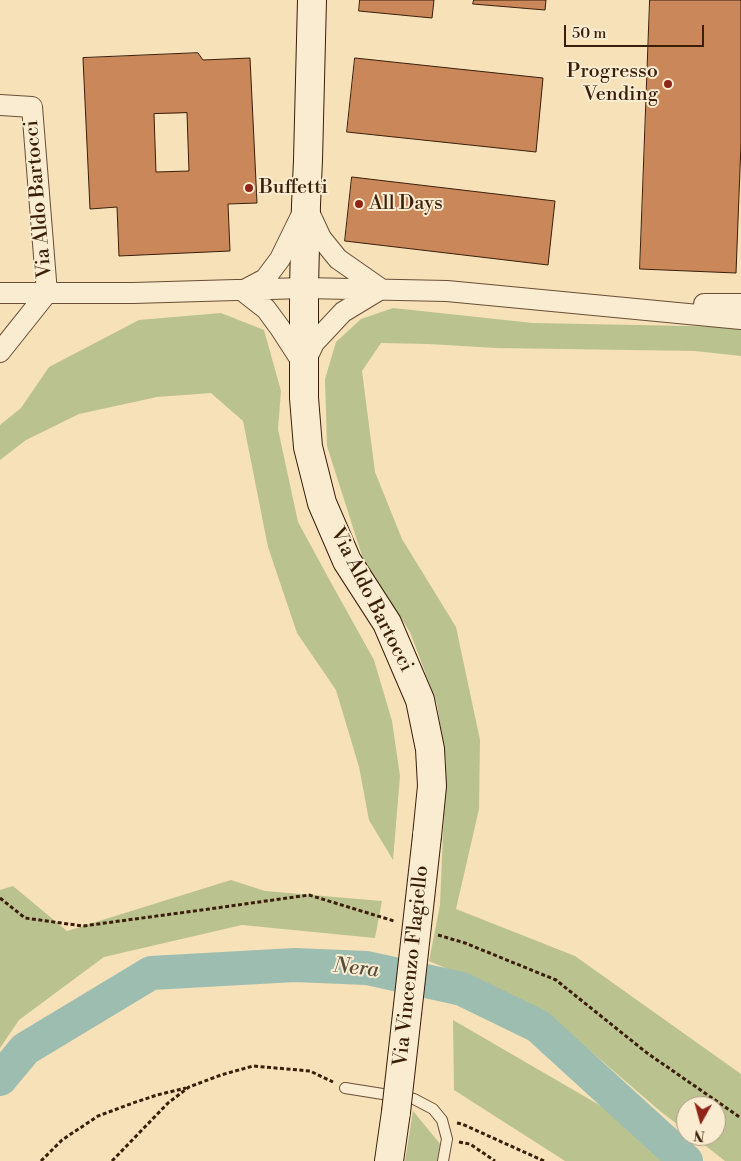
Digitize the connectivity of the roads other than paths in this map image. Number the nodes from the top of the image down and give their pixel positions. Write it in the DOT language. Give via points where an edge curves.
graph roads {
  1 [pos="312,0"];
  2 [pos="0,105"];
  3 [pos="306,206"];
  4 [pos="304,288"];
  5 [pos="381,289"];
  6 [pos="242,291"];
  7 [pos="0,293"];
  8 [pos="47,293"];
  9 [pos="741,304"];
  10 [pos="617,308"];
  11 [pos="741,319"];
  12 [pos="0,352"];
  13 [pos="304,365"];
  14 [pos="427,836"];
  15 [pos="345,1088"];
  16 [pos="389,1161"];
  17 [pos="444,1161"];
  1 -- 3 [label="main road, Via Aldo Bartocci"];
  2 -- 8 [label="street, Via Aldo Bartocci" via="32,107"];
  3 -- 4 [label="main road, Via Aldo Bartocci"];
  3 -- 5 [label="street, Via Aldo Bartocci" via="321,238 338,259"];
  3 -- 6 [label="street, Via Aldo Bartocci" via="280,259 265,280"];
  4 -- 5 [label="street, Via Aldo Bartocci"];
  4 -- 6 [label="street, Via Aldo Bartocci"];
  4 -- 13 [label="main road, Via Aldo Bartocci"];
  5 -- 10 [label="street, Via Aldo Bartocci" via="447,290"];
  5 -- 13 [label="street, Via Aldo Bartocci" via="343,312 314,343"];
  6 -- 8 [label="street, Via Aldo Bartocci"];
  6 -- 13 [label="street" via="266,308"];
  7 -- 8 [label="street, Via Aldo Bartocci"];
  8 -- 12 [label="street, Via Aldo Bartocci"];
  9 -- 10 [label="street, Via Aldo Bartocci"];
  10 -- 11 [label="street, Via Aldo Bartocci"];
  13 -- 14 [label="main road, Via Aldo Bartocci" via="308,447 322,503 347,561 387,623 420,700 430,749 432,786"];
  14 -- 16 [label="main road, Via Vincenzo Flagiello, bridge"];
  15 -- 17 [label="lane, Via Vincenzo Flagiello" via="414,1099 433,1109 442,1120 446,1139"];
}
